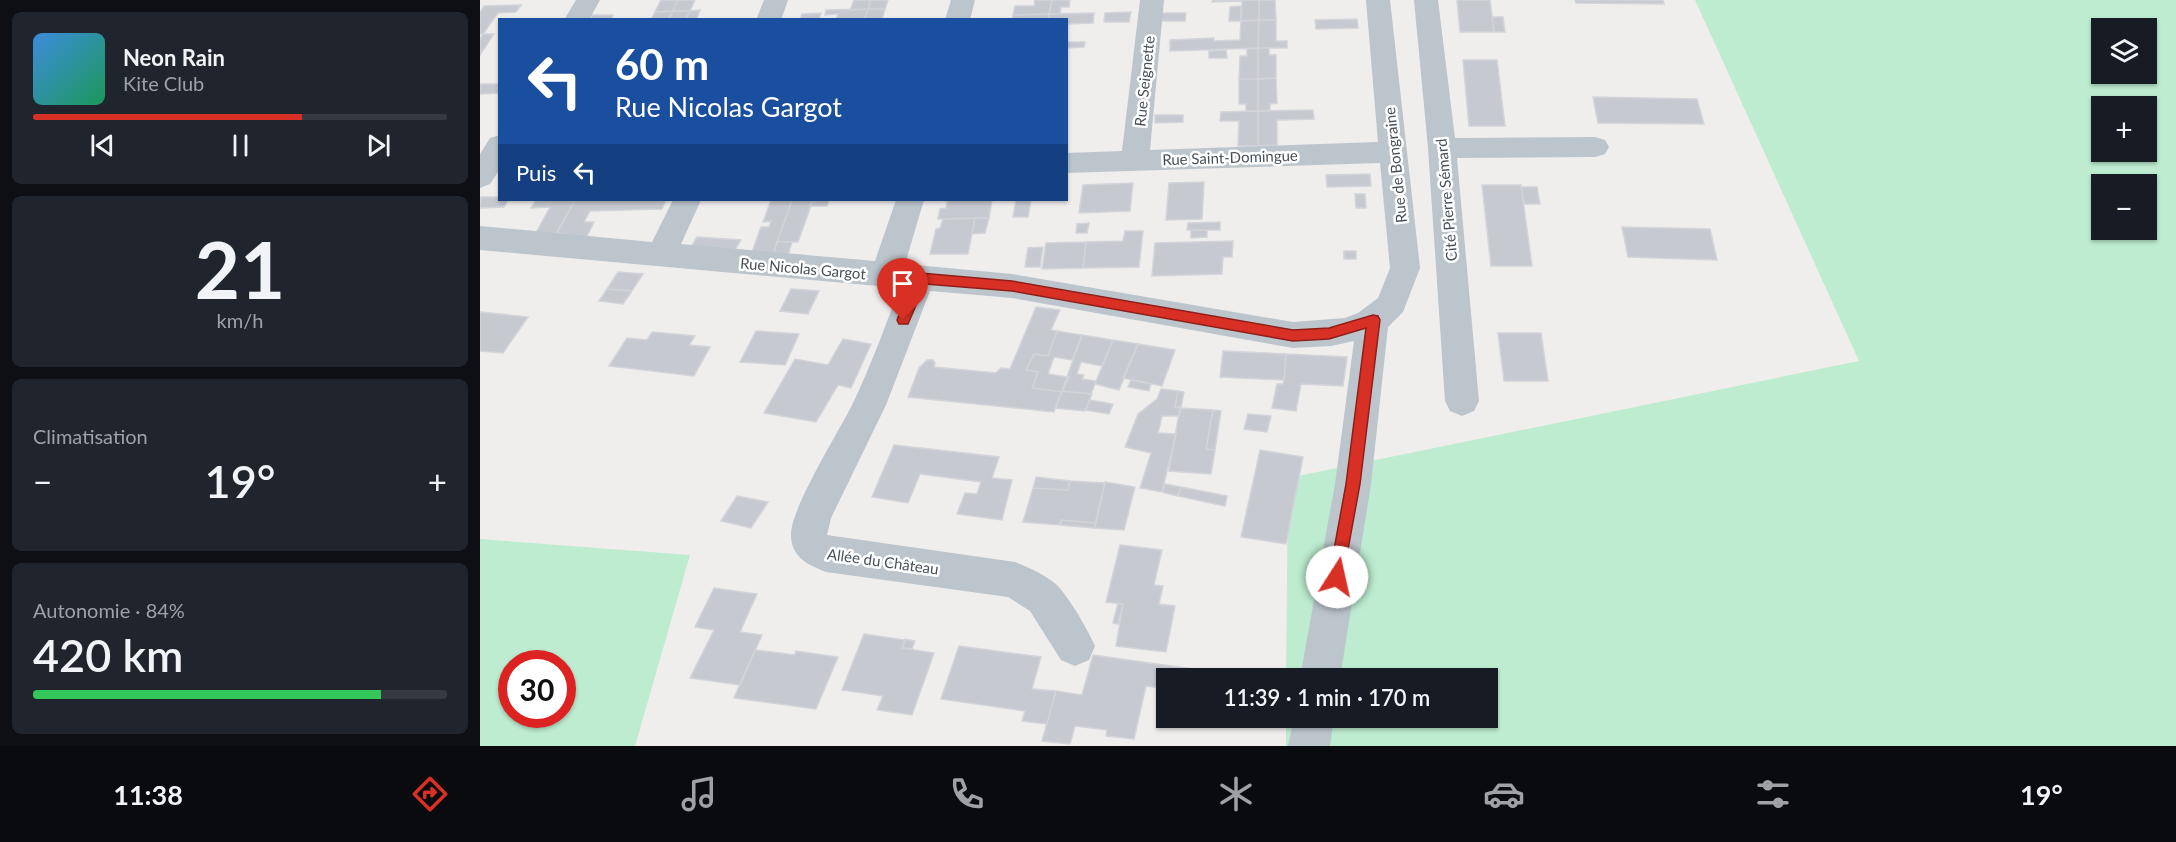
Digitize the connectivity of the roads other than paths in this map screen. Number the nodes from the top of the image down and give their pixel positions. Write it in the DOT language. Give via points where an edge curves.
graph roads {
  1 [pos="588,0"];
  2 [pos="776,0"];
  3 [pos="963,0"];
  4 [pos="1152,0"];
  5 [pos="1378,0"];
  6 [pos="1426,0"];
  7 [pos="577,18"];
  8 [pos="769,18"];
  9 [pos="958,18"];
  10 [pos="1595,147"];
  11 [pos="498,148"];
  12 [pos="1442,148"];
  13 [pos="1393,152"];
  14 [pos="1135,161"];
  15 [pos="1068,163"];
  16 [pos="480,177"];
  17 [pos="687,201"];
  18 [pos="910,201"];
  19 [pos="480,238"];
  20 [pos="660,256"];
  21 [pos="886,275"];
  22 [pos="920,278"];
  23 [pos="1373,320"];
  24 [pos="1462,401"];
  25 [pos="1075,645"];
  26 [pos="1322,668"];
  27 [pos="1312,728"];
  28 [pos="1309,746"];
  1 -- 7 [label="street"];
  2 -- 8 [label="street"];
  3 -- 9 [label="street"];
  4 -- 14 [label="street, Rue Seignette"];
  5 -- 13 [label="street, Rue de Bongraine"];
  6 -- 12 [label="street, Cité Pierre Sémard"];
  10 -- 12 [label="street"];
  11 -- 16 [label="street"];
  12 -- 24 [label="street, Cité Pierre Sémard"];
  13 -- 14 [label="street, Rue Saint-Domingue"];
  13 -- 23 [label="street, Rue de Bongraine" via="1405,268 1389,307"];
  14 -- 15 [label="street, Rue Saint-Domingue"];
  17 -- 20 [label="street"];
  18 -- 21 [label="street"];
  19 -- 20 [label="street, Rue Nicolas Gargot"];
  20 -- 21 [label="street, Rue Nicolas Gargot"];
  21 -- 22 [label="street, Rue Nicolas Gargot"];
  22 -- 23 [label="street, Rue Nicolas Gargot" via="1012,286 1293,335 1329,333"];
  22 -- 25 [label="street, Allée du Château" via="869,405 814,513 809,539 816,551 826,554 1015,580 1043,598"];
  23 -- 26 [label="street" via="1353,484"];
  27 -- 28 [label="street"];
}
